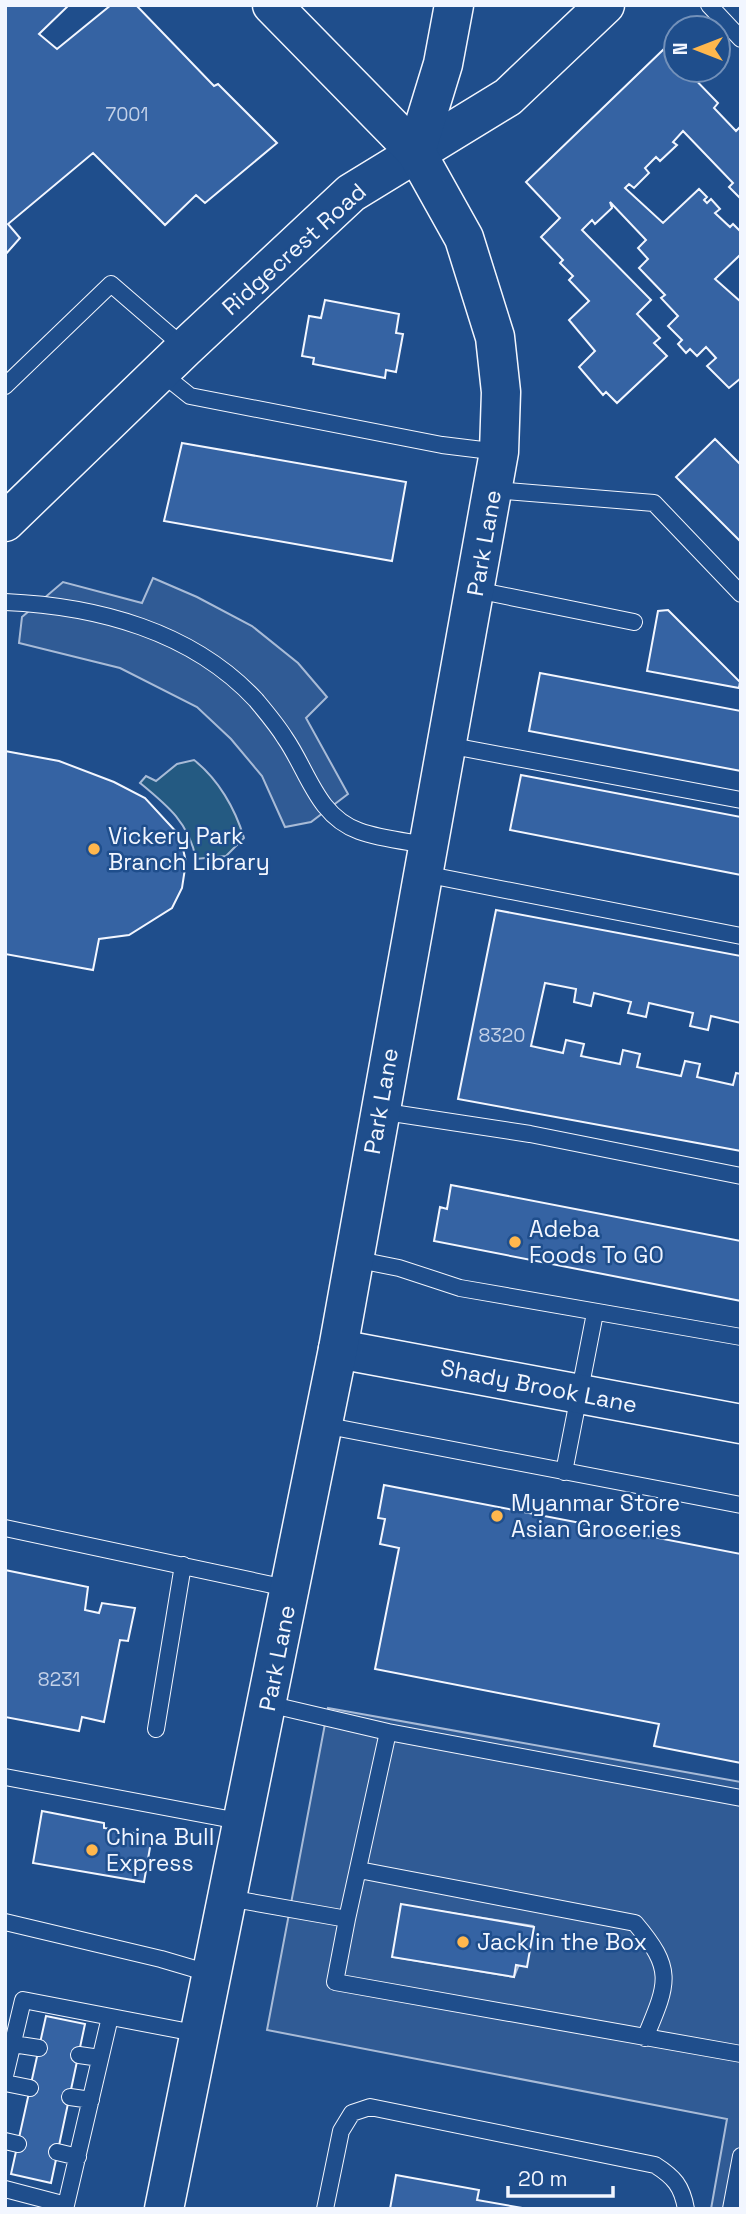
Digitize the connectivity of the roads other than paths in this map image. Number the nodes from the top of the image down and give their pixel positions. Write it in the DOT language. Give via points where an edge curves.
graph roads {
  1 [pos="454,5"];
  2 [pos="605,5"];
  3 [pos="709,5"];
  4 [pos="276,7"];
  5 [pos="741,39"];
  6 [pos="416,152"];
  7 [pos="172,360"];
  8 [pos="5,386"];
  9 [pos="499,452"];
  10 [pos="494,490"];
  11 [pos="5,522"];
  12 [pos="476,590"];
  13 [pos="741,594"];
  14 [pos="5,602"];
  15 [pos="634,622"];
  16 [pos="447,745"];
  17 [pos="741,800"];
  18 [pos="424,859"];
  19 [pos="741,936"];
  20 [pos="379,1111"];
  21 [pos="741,1176"];
  22 [pos="354,1259"];
  23 [pos="595,1313"];
  24 [pos="741,1337"];
  25 [pos="338,1349"];
  26 [pos="580,1394"];
  27 [pos="741,1424"];
  28 [pos="323,1425"];
  29 [pos="564,1472"];
  30 [pos="741,1505"];
  31 [pos="5,1528"];
  32 [pos="183,1565"];
  33 [pos="291,1589"];
  34 [pos="268,1704"];
  35 [pos="156,1729"];
  36 [pos="388,1732"];
  37 [pos="5,1777"];
  38 [pos="741,1798"];
  39 [pos="244,1822"];
  40 [pos="359,1870"];
  41 [pos="228,1898"];
  42 [pos="347,1919"];
  43 [pos="5,1922"];
  44 [pos="212,1975"];
  45 [pos="110,2017"];
  46 [pos="200,2034"];
  47 [pos="645,2038"];
  48 [pos="13,2043"];
  49 [pos="39,2048"];
  50 [pos="741,2054"];
  51 [pos="79,2055"];
  52 [pos="100,2058"];
  53 [pos="5,2076"];
  54 [pos="5,2083"];
  55 [pos="30,2088"];
  56 [pos="70,2097"];
  57 [pos="90,2100"];
  58 [pos="57,2152"];
  59 [pos="741,2156"];
  60 [pos="78,2157"];
  61 [pos="5,2189"];
  62 [pos="164,2209"];
  63 [pos="325,2209"];
  64 [pos="686,2209"];
  65 [pos="731,2209"];
  1 -- 6 [label="main road" via="443,64"];
  2 -- 6 [label="main road, Ridgecrest Road" via="508,97"];
  3 -- 5 [label="lane"];
  4 -- 6 [label="main road, Park Lane"];
  6 -- 7 [label="main road, Ridgecrest Road" via="351,193"];
  6 -- 9 [label="main road, Park Lane" via="464,238 482,288 495,337 501,392"];
  7 -- 8 [label="lane" via="111,284"];
  7 -- 9 [label="lane" via="190,396"];
  7 -- 11 [label="main road, Ridgecrest Road"];
  9 -- 10 [label="main road, Park Lane"];
  10 -- 12 [label="main road, Park Lane"];
  10 -- 13 [label="lane" via="654,503"];
  12 -- 15 [label="lane"];
  12 -- 16 [label="main road, Park Lane"];
  14 -- 18 [label="lane" via="38,603 107,617 185,645 223,669 256,701 285,738 327,810 356,830"];
  16 -- 17 [label="lane"];
  16 -- 18 [label="main road, Park Lane"];
  18 -- 19 [label="lane"];
  18 -- 20 [label="main road, Park Lane"];
  20 -- 21 [label="lane" via="530,1134"];
  20 -- 22 [label="main road, Park Lane"];
  22 -- 23 [label="lane" via="460,1288"];
  22 -- 25 [label="main road, Park Lane"];
  23 -- 24 [label="lane"];
  23 -- 26 [label="lane"];
  25 -- 26 [label="main road, Shady Brook Lane"];
  25 -- 28 [label="main road, Park Lane"];
  26 -- 27 [label="main road, Shady Brook Lane"];
  26 -- 29 [label="lane"];
  28 -- 29 [label="lane"];
  28 -- 33 [label="main road, Park Lane"];
  29 -- 30 [label="lane"];
  31 -- 32 [label="lane"];
  32 -- 33 [label="lane"];
  32 -- 35 [label="lane"];
  33 -- 34 [label="main road, Park Lane"];
  34 -- 36 [label="lane"];
  34 -- 39 [label="main road, Park Lane"];
  36 -- 38 [label="lane"];
  36 -- 40 [label="lane"];
  37 -- 39 [label="lane"];
  39 -- 41 [label="main road, Park Lane"];
  40 -- 42 [label="lane"];
  40 -- 47 [label="lane" via="635,1923 657,1949 664,1970 661,1999"];
  41 -- 42 [label="lane"];
  41 -- 44 [label="main road, Park Lane"];
  42 -- 47 [label="lane" via="335,1982"];
  43 -- 44 [label="lane"];
  44 -- 46 [label="main road, Park Lane"];
  45 -- 46 [label="lane"];
  45 -- 48 [label="lane" via="23,2000"];
  45 -- 52 [label="lane"];
  46 -- 62 [label="main road, Park Lane"];
  47 -- 50 [label="lane"];
  48 -- 49 [label="lane"];
  48 -- 53 [label="lane"];
  51 -- 52 [label="lane"];
  52 -- 57 [label="lane"];
  54 -- 55 [label="lane"];
  56 -- 57 [label="lane"];
  57 -- 60 [label="lane"];
  58 -- 60 [label="lane"];
  59 -- 65 [label="lane"];
  60 -- 61 [label="lane" via="66,2205"];
  63 -- 64 [label="lane" via="341,2131 352,2113 370,2107 655,2165 674,2177"];
}
